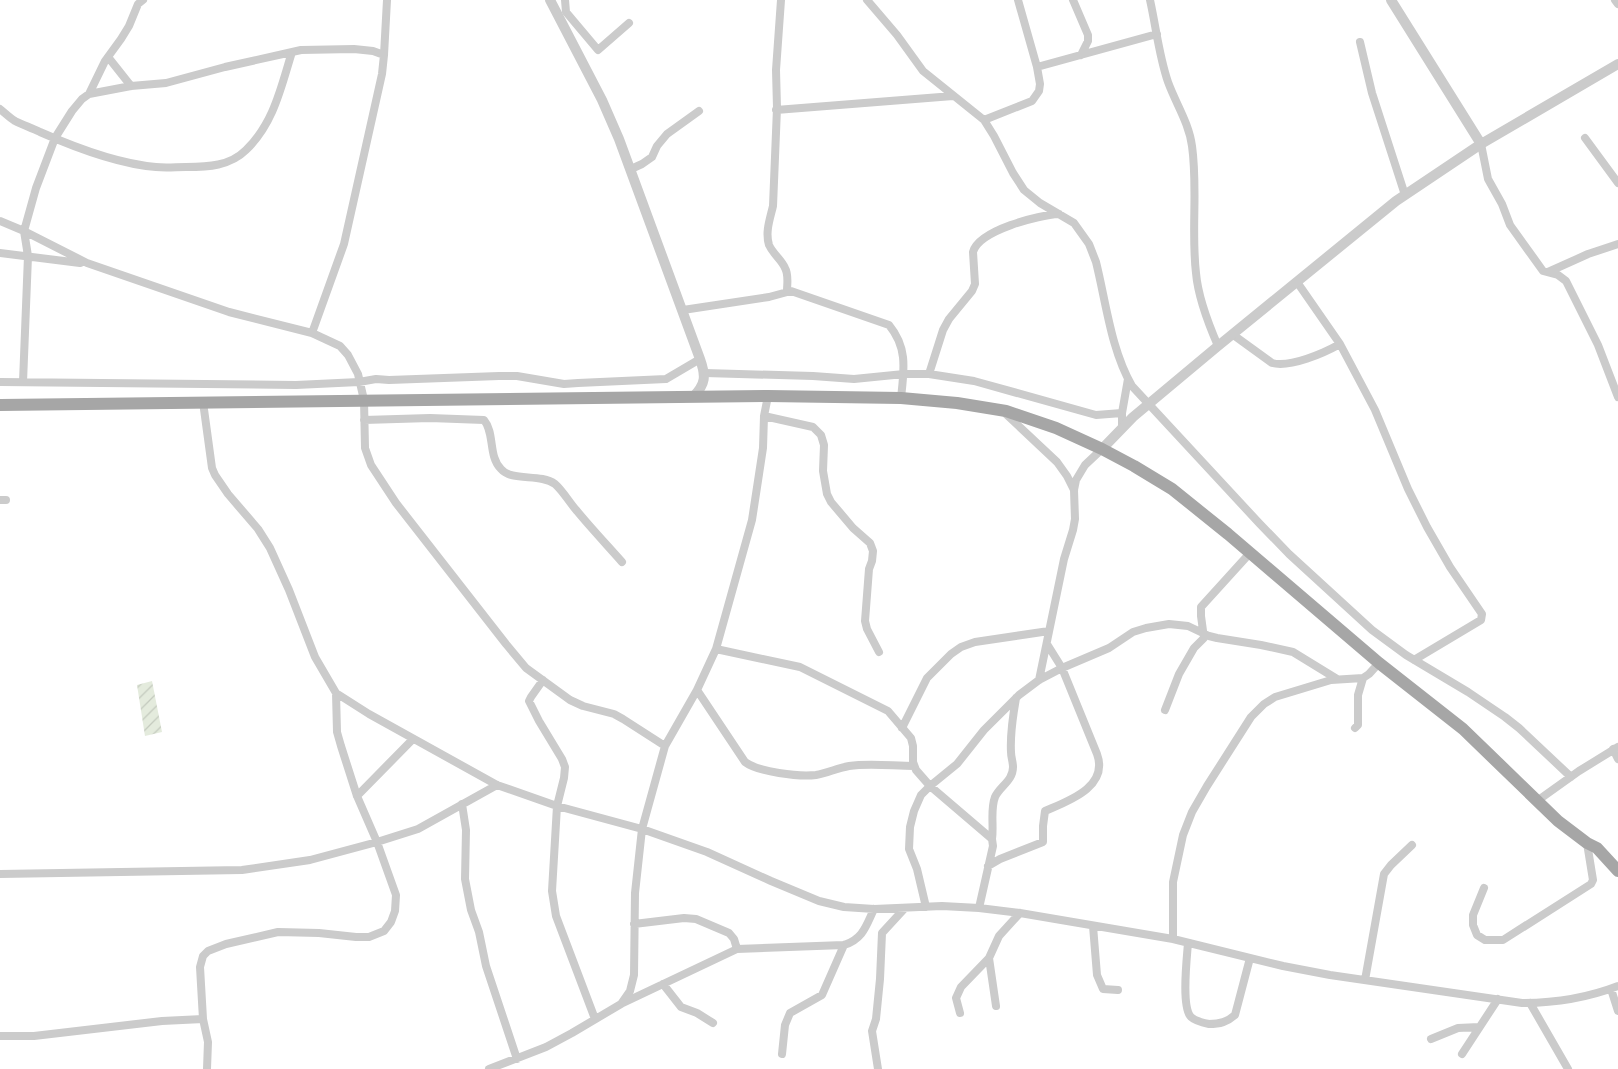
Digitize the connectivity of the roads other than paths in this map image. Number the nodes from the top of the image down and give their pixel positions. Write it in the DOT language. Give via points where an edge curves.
graph roads {
  1 [pos="143,0"];
  2 [pos="387,0"];
  3 [pos="550,0"];
  4 [pos="565,0"];
  5 [pos="781,0"];
  6 [pos="867,0"];
  7 [pos="1018,0"];
  8 [pos="1073,0"];
  9 [pos="1150,0"];
  10 [pos="1391,0"];
  11 [pos="1615,0"];
  12 [pos="1618,4"];
  13 [pos="629,23"];
  14 [pos="1157,34"];
  15 [pos="1360,42"];
  16 [pos="292,52"];
  17 [pos="384,55"];
  18 [pos="1081,55"];
  19 [pos="108,57"];
  20 [pos="1618,64"];
  21 [pos="1037,67"];
  22 [pos="131,86"];
  23 [pos="89,94"];
  24 [pos="953,96"];
  25 [pos="0,109"];
  26 [pos="776,110"];
  27 [pos="699,111"];
  28 [pos="984,120"];
  29 [pos="55,138"];
  30 [pos="1584,138"];
  31 [pos="1481,144"];
  32 [pos="631,169"];
  33 [pos="1618,184"];
  34 [pos="1405,195"];
  35 [pos="1059,214"];
  36 [pos="0,221"];
  37 [pos="24,231"];
  38 [pos="1618,244"];
  39 [pos="0,253"];
  40 [pos="28,256"];
  41 [pos="87,263"];
  42 [pos="1548,272"];
  43 [pos="1296,282"];
  44 [pos="787,292"];
  45 [pos="683,310"];
  46 [pos="312,333"];
  47 [pos="1232,334"];
  48 [pos="1340,344"];
  49 [pos="1218,346"];
  50 [pos="700,359"];
  51 [pos="705,374"];
  52 [pos="904,374"];
  53 [pos="929,374"];
  54 [pos="1128,379"];
  55 [pos="0,382"];
  56 [pos="23,382"];
  57 [pos="359,382"];
  58 [pos="693,396"];
  59 [pos="768,396"];
  60 [pos="1618,396"];
  61 [pos="901,398"];
  62 [pos="364,400"];
  63 [pos="204,402"];
  64 [pos="1149,403"];
  65 [pos="0,404"];
  66 [pos="1003,411"];
  67 [pos="1122,413"];
  68 [pos="764,416"];
  69 [pos="364,420"];
  70 [pos="1122,428"];
  71 [pos="1102,449"];
  72 [pos="1074,490"];
  73 [pos="1250,554"];
  74 [pos="622,562"];
  75 [pos="1049,631"];
  76 [pos="1204,634"];
  77 [pos="1047,644"];
  78 [pos="716,649"];
  79 [pos="878,652"];
  80 [pos="1414,660"];
  81 [pos="1379,663"];
  82 [pos="1062,668"];
  83 [pos="1363,678"];
  84 [pos="1337,679"];
  85 [pos="543,680"];
  86 [pos="1039,680"];
  87 [pos="697,690"];
  88 [pos="336,693"];
  89 [pos="1016,698"];
  90 [pos="1165,710"];
  91 [pos="902,728"];
  92 [pos="1355,728"];
  93 [pos="413,739"];
  94 [pos="665,746"];
  95 [pos="1616,748"];
  96 [pos="1618,759"];
  97 [pos="914,766"];
  98 [pos="1571,777"];
  99 [pos="497,785"];
  100 [pos="930,786"];
  101 [pos="357,796"];
  102 [pos="1537,801"];
  103 [pos="462,804"];
  104 [pos="557,806"];
  105 [pos="642,828"];
  106 [pos="992,839"];
  107 [pos="376,842"];
  108 [pos="1587,843"];
  109 [pos="1412,845"];
  110 [pos="988,866"];
  111 [pos="1618,871"];
  112 [pos="0,874"];
  113 [pos="1484,888"];
  114 [pos="926,907"];
  115 [pos="905,908"];
  116 [pos="979,908"];
  117 [pos="874,909"];
  118 [pos="1020,913"];
  119 [pos="634,924"];
  120 [pos="1093,926"];
  121 [pos="1173,939"];
  122 [pos="1188,943"];
  123 [pos="844,945"];
  124 [pos="737,949"];
  125 [pos="989,958"];
  126 [pos="1250,958"];
  127 [pos="1366,980"];
  128 [pos="663,984"];
  129 [pos="1614,988"];
  130 [pos="1118,990"];
  131 [pos="1498,999"];
  132 [pos="1530,1003"];
  133 [pos="621,1004"];
  134 [pos="996,1006"];
  135 [pos="1618,1011"];
  136 [pos="960,1013"];
  137 [pos="203,1019"];
  138 [pos="595,1019"];
  139 [pos="713,1023"];
  140 [pos="1480,1027"];
  141 [pos="0,1036"];
  142 [pos="1431,1039"];
  143 [pos="782,1054"];
  144 [pos="1462,1054"];
  145 [pos="517,1059"];
  146 [pos="206,1069"];
  147 [pos="489,1069"];
  148 [pos="878,1069"];
  149 [pos="1568,1069"];
  1 -- 19 [label="street"];
  2 -- 17 [label="street"];
  3 -- 32 [label="street" via="602,100"];
  4 -- 13 [label="street" via="566,12 598,50"];
  5 -- 26 [label="street"];
  6 -- 24 [label="street" via="898,35 923,71"];
  7 -- 21 [label="street"];
  8 -- 18 [label="street" via="1088,35"];
  9 -- 14 [label="street"];
  10 -- 31 [label="street"];
  11 -- 12 [label="street"];
  14 -- 18 [label="street"];
  14 -- 49 [label="street" via="1168,82 1186,121 1192,144 1196,273 1200,295"];
  15 -- 34 [label="street" via="1372,94"];
  16 -- 17 [label="street" via="354,49"];
  16 -- 22 [label="street" via="166,83"];
  16 -- 29 [label="street" via="275,107 263,131 246,151 221,164 192,167 132,164"];
  17 -- 46 [label="street" via="344,244"];
  18 -- 21 [label="street"];
  19 -- 22 [label="street"];
  19 -- 23 [label="street"];
  20 -- 31 [label="street"];
  21 -- 28 [label="street" via="1039,91 1032,101"];
  22 -- 23 [label="street"];
  23 -- 29 [label="street" via="72,111"];
  24 -- 26 [label="street"];
  24 -- 28 [label="street"];
  25 -- 29 [label="street" via="16,121"];
  26 -- 44 [label="street" via="773,206 768,235 769,246 786,268"];
  27 -- 32 [label="street" via="667,134 652,157"];
  28 -- 35 [label="street" via="1024,190"];
  29 -- 37 [label="street"];
  30 -- 33 [label="street"];
  31 -- 34 [label="street"];
  31 -- 42 [label="street" via="1488,179 1510,225 1539,266"];
  32 -- 45 [label="street"];
  34 -- 43 [label="street"];
  35 -- 53 [label="street" via="1013,224 974,247 975,284 946,325"];
  35 -- 54 [label="street" via="1079,229 1093,253"];
  36 -- 37 [label="street"];
  37 -- 40 [label="street"];
  37 -- 41 [label="street"];
  38 -- 42 [label="street"];
  39 -- 40 [label="street"];
  40 -- 41 [label="street"];
  40 -- 56 [label="street"];
  41 -- 46 [label="street" via="229,312"];
  42 -- 60 [label="street" via="1566,281 1598,345"];
  43 -- 47 [label="street"];
  43 -- 48 [label="street"];
  44 -- 45 [label="street"];
  44 -- 52 [label="street" via="889,325 897,334 904,358"];
  45 -- 50 [label="street"];
  46 -- 57 [label="street" via="340,346 348,355"];
  47 -- 48 [label="street" via="1276,364 1308,358"];
  47 -- 49 [label="street"];
  48 -- 80 [label="street" via="1375,410 1427,526 1482,614 1481,620"];
  49 -- 64 [label="street"];
  50 -- 51 [label="street"];
  50 -- 57 [label="street" via="666,379 654,381 564,384 499,376"];
  51 -- 52 [label="street" via="854,379"];
  51 -- 58 [label="street" via="702,385"];
  52 -- 53 [label="street"];
  52 -- 61 [label="street"];
  53 -- 67 [label="street" via="974,381 1096,415"];
  54 -- 64 [label="street"];
  54 -- 67 [label="street"];
  55 -- 56 [label="street"];
  56 -- 57 [label="street" via="248,385"];
  57 -- 62 [label="street"];
  58 -- 59 [label="main road"];
  58 -- 62 [label="main road"];
  59 -- 61 [label="main road"];
  59 -- 68 [label="street"];
  61 -- 66 [label="main road"];
  62 -- 63 [label="main road"];
  62 -- 69 [label="street"];
  63 -- 65 [label="main road"];
  63 -- 88 [label="street" via="215,475 270,548 315,656"];
  64 -- 70 [label="street"];
  64 -- 80 [label="street" via="1290,554 1372,630"];
  66 -- 71 [label="main road" via="1056,428"];
  66 -- 72 [label="street" via="1057,462"];
  67 -- 70 [label="street"];
  68 -- 78 [label="street" via="763,448 752,520"];
  68 -- 79 [label="street" via="813,427 822,435 827,494 853,528 870,543 873,551 865,621"];
  69 -- 74 [label="street" via="484,420 497,465 502,471 547,480 556,485"];
  69 -- 85 [label="street" via="367,456 391,495 511,650 526,668"];
  70 -- 71 [label="street"];
  71 -- 72 [label="street" via="1085,465"];
  71 -- 73 [label="main road" via="1172,489"];
  72 -- 75 [label="street" via="1075,519"];
  73 -- 76 [label="street" via="1201,607"];
  73 -- 81 [label="main road"];
  75 -- 77 [label="street"];
  75 -- 91 [label="street" via="961,647 927,678"];
  76 -- 82 [label="street" via="1180,624 1146,628"];
  76 -- 84 [label="street" via="1293,652"];
  76 -- 90 [label="street" via="1179,674"];
  77 -- 82 [label="street"];
  77 -- 86 [label="street"];
  78 -- 87 [label="street"];
  78 -- 91 [label="street" via="800,667 888,711"];
  80 -- 98 [label="street" via="1505,717"];
  81 -- 83 [label="street"];
  81 -- 102 [label="main road" via="1463,729"];
  82 -- 86 [label="street"];
  82 -- 110 [label="street" via="1100,763 1097,776 1081,794 1045,811 1044,842"];
  83 -- 84 [label="street"];
  83 -- 92 [label="street"];
  84 -- 121 [label="street" via="1275,697 1257,710 1238,736 1192,812 1183,835 1173,882"];
  85 -- 94 [label="street" via="570,700 614,714"];
  85 -- 104 [label="street" via="530,701 565,764"];
  86 -- 89 [label="street"];
  87 -- 94 [label="street"];
  87 -- 97 [label="street" via="745,762 755,767 808,776 849,766"];
  88 -- 93 [label="street"];
  88 -- 101 [label="street" via="337,732"];
  89 -- 100 [label="street" via="984,730 957,764"];
  89 -- 106 [label="street" via="1012,720 1013,768 1009,781 996,795 992,809"];
  91 -- 97 [label="street" via="912,743"];
  93 -- 99 [label="street"];
  93 -- 101 [label="street"];
  94 -- 105 [label="street"];
  95 -- 96 [label="street"];
  95 -- 98 [label="street"];
  97 -- 100 [label="street"];
  98 -- 102 [label="street"];
  99 -- 103 [label="street"];
  99 -- 104 [label="street"];
  100 -- 106 [label="street"];
  100 -- 114 [label="street" via="921,795 914,811 909,849"];
  101 -- 107 [label="street"];
  102 -- 108 [label="main road" via="1558,822"];
  103 -- 107 [label="street" via="418,829"];
  103 -- 145 [label="street" via="470,910"];
  104 -- 105 [label="street"];
  104 -- 138 [label="street" via="552,891 556,916"];
  105 -- 117 [label="street" via="820,901"];
  105 -- 119 [label="street"];
  106 -- 110 [label="street"];
  107 -- 112 [label="street" via="310,860 242,870"];
  107 -- 137 [label="street" via="396,895 395,910 384,931 368,937 278,932 208,951 200,966"];
  108 -- 111 [label="main road" via="1597,848"];
  108 -- 113 [label="street" via="1591,884 1503,940 1485,940 1477,935 1472,925"];
  109 -- 127 [label="street" via="1384,874"];
  110 -- 116 [label="street"];
  114 -- 115 [label="street"];
  114 -- 116 [label="street"];
  115 -- 117 [label="street"];
  115 -- 148 [label="street" via="882,933 876,1019 872,1031"];
  116 -- 118 [label="street"];
  117 -- 123 [label="street" via="860,937"];
  118 -- 120 [label="street"];
  118 -- 125 [label="street" via="999,936"];
  119 -- 124 [label="street" via="696,919 730,933"];
  119 -- 133 [label="street" via="634,976 630,991"];
  120 -- 121 [label="street"];
  120 -- 130 [label="street" via="1098,981 1103,989"];
  121 -- 122 [label="street"];
  122 -- 126 [label="street"];
  122 -- 126 [label="street" via="1185,999 1191,1017 1205,1023 1218,1024 1235,1015"];
  123 -- 124 [label="street"];
  123 -- 143 [label="street" via="822,995 790,1013 785,1025"];
  124 -- 128 [label="street"];
  125 -- 134 [label="street"];
  125 -- 136 [label="street" via="961,987 956,998"];
  126 -- 127 [label="street"];
  127 -- 131 [label="street"];
  128 -- 133 [label="street"];
  128 -- 139 [label="street" via="681,1007"];
  129 -- 132 [label="street" via="1575,998"];
  129 -- 135 [label="street"];
  131 -- 132 [label="street"];
  131 -- 140 [label="street"];
  132 -- 149 [label="street"];
  133 -- 138 [label="street"];
  137 -- 141 [label="street" via="34,1036"];
  137 -- 146 [label="street" via="208,1042"];
  138 -- 145 [label="street" via="546,1048"];
  140 -- 142 [label="street" via="1458,1028"];
  140 -- 144 [label="street"];
  145 -- 147 [label="street"];
}
